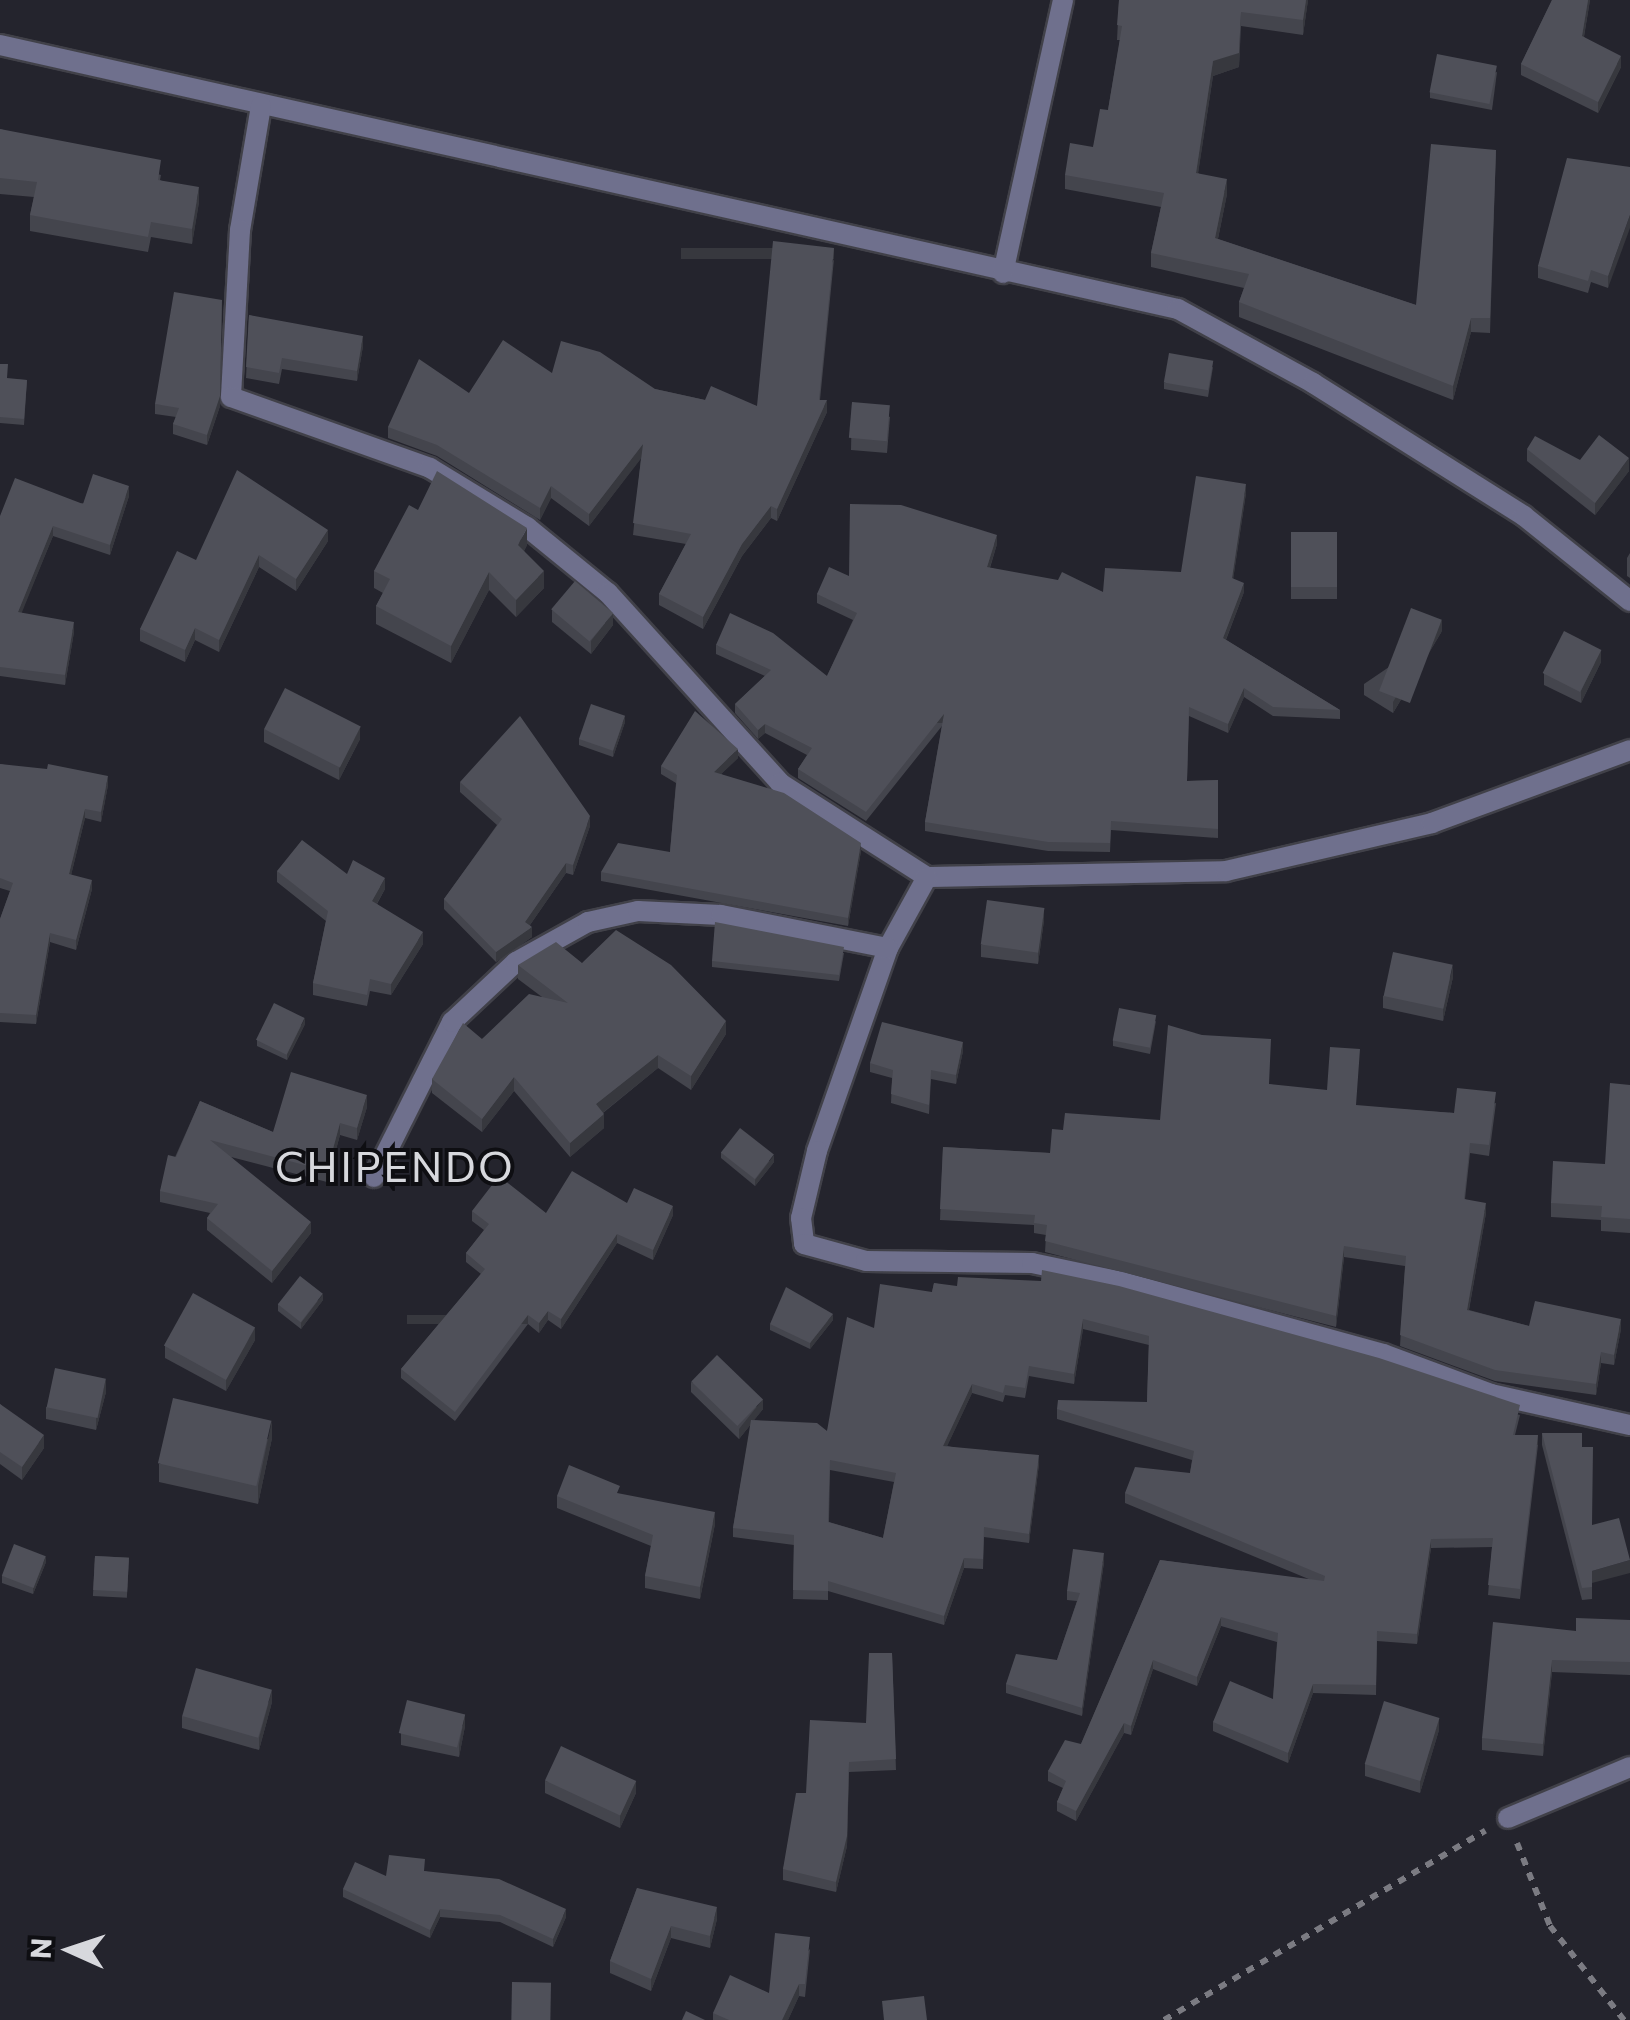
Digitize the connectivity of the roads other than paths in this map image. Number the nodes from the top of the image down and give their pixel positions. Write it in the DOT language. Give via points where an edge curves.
graph roads {
  1 [pos="1062,0"];
  2 [pos="0,45"];
  3 [pos="261,106"];
  4 [pos="1002,273"];
  5 [pos="1630,600"];
  6 [pos="1630,750"];
  7 [pos="927,876"];
  8 [pos="888,948"];
  9 [pos="374,1178"];
  10 [pos="1630,1424"];
  11 [pos="1630,1767"];
  12 [pos="1508,1818"];
  1 -- 4 [label="street"];
  2 -- 3 [label="street"];
  3 -- 4 [label="street"];
  3 -- 7 [label="street" via="240,230 231,397 430,468 528,527 608,593 780,783"];
  4 -- 5 [label="street" via="1178,309 1312,383 1524,516"];
  6 -- 7 [label="street" via="1432,823 1226,871"];
  7 -- 8 [label="street"];
  8 -- 9 [label="street" via="720,915 638,911 588,922 516,962 452,1022"];
  8 -- 10 [label="street" via="818,1151 802,1218 804,1244 866,1260 1032,1263 1104,1278 1383,1354 1490,1394"];
  11 -- 12 [label="street"];
}
